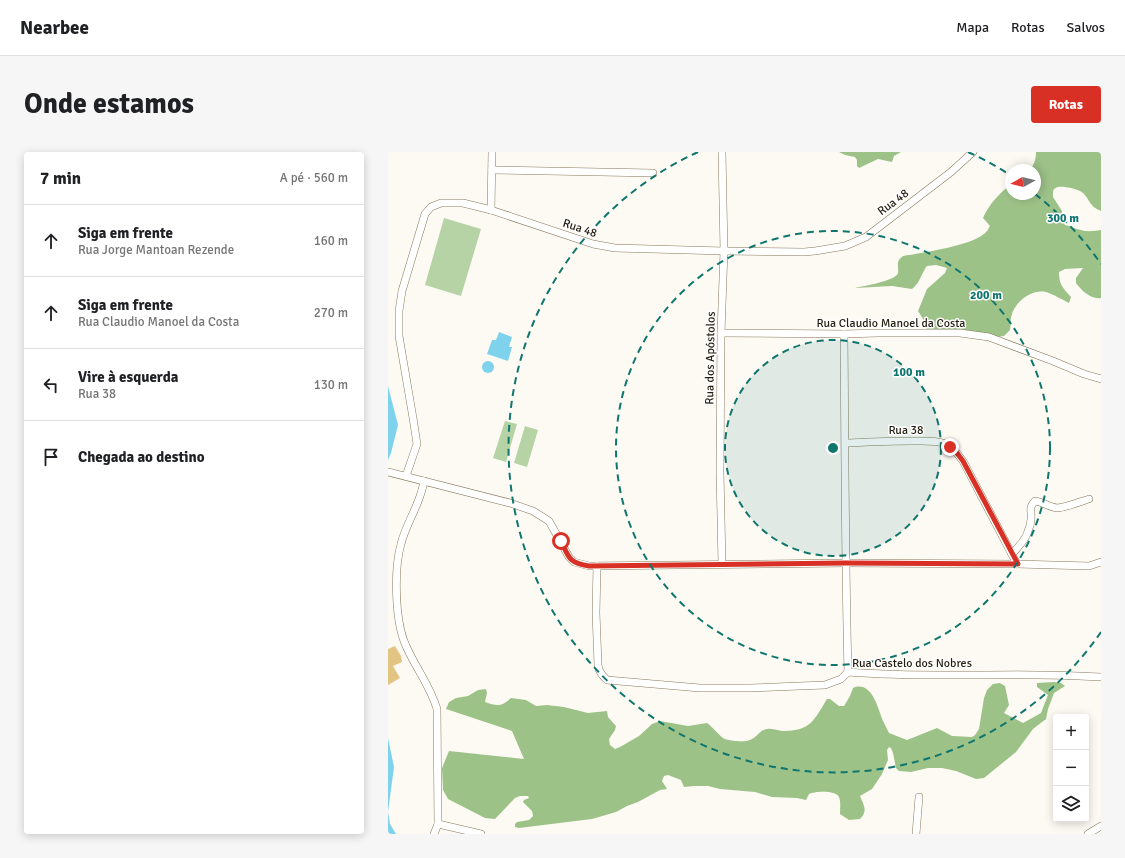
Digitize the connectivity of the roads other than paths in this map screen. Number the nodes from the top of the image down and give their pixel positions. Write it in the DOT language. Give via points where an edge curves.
graph roads {
  1 [pos="492,152"];
  2 [pos="722,152"];
  3 [pos="973,152"];
  4 [pos="492,170"];
  5 [pos="653,173"];
  6 [pos="491,210"];
  7 [pos="724,251"];
  8 [pos="721,333"];
  9 [pos="844,334"];
  10 [pos="1101,379"];
  11 [pos="846,443"];
  12 [pos="388,472"];
  13 [pos="406,476"];
  14 [pos="424,481"];
  15 [pos="1089,499"];
  16 [pos="1012,554"];
  17 [pos="1101,562"];
  18 [pos="846,563"];
  19 [pos="722,564"];
  20 [pos="1018,564"];
  21 [pos="597,566"];
  22 [pos="1088,566"];
  23 [pos="1101,567"];
  24 [pos="848,672"];
  25 [pos="1101,677"];
  26 [pos="919,797"];
  27 [pos="438,824"];
  28 [pos="1101,826"];
  29 [pos="434,834"];
  30 [pos="481,834"];
  31 [pos="916,834"];
  32 [pos="1088,834"];
  1 -- 4 [label="street"];
  2 -- 7 [label="street, Rua dos Apóstolos"];
  3 -- 7 [label="street, Rua 48" via="866,237 845,246 804,252"];
  4 -- 5 [label="street"];
  4 -- 6 [label="street"];
  6 -- 7 [label="street, Rua 48" via="606,247"];
  6 -- 13 [label="street, Rua 48" via="463,203 441,203 425,214 402,291 399,311 399,336 417,444"];
  7 -- 8 [label="street, Rua dos Apóstolos"];
  8 -- 9 [label="street, Rua Claudio Manoel da Costa"];
  8 -- 19 [label="street, Rua dos Apóstolos"];
  9 -- 10 [label="street, Rua Claudio Manoel da Costa" via="960,333 989,337"];
  9 -- 11 [label="street"];
  11 -- 16 [label="street, Rua 38" via="929,440 950,447 963,461"];
  11 -- 18 [label="street"];
  12 -- 13 [label="street"];
  13 -- 14 [label="street"];
  14 -- 21 [label="street" via="510,502 533,511 549,520 574,562"];
  14 -- 27 [label="street" via="401,543 397,602 404,642 437,709"];
  15 -- 16 [label="street" via="1059,508 1036,501 1030,509 1032,518 1028,533"];
  16 -- 20 [label="street, Rua 38"];
  17 -- 22 [label="street"];
  18 -- 19 [label="street"];
  18 -- 20 [label="street"];
  18 -- 24 [label="street"];
  19 -- 21 [label="street"];
  20 -- 22 [label="street"];
  21 -- 24 [label="street, Rua Castelo dos Nobres" via="598,665 599,671 607,680 700,688 825,686 841,679"];
  22 -- 23 [label="street"];
  24 -- 25 [label="street, Rua Castelo dos Nobres"];
  26 -- 31 [label="street"];
  27 -- 29 [label="street"];
  27 -- 30 [label="street"];
  28 -- 32 [label="street"];
}
